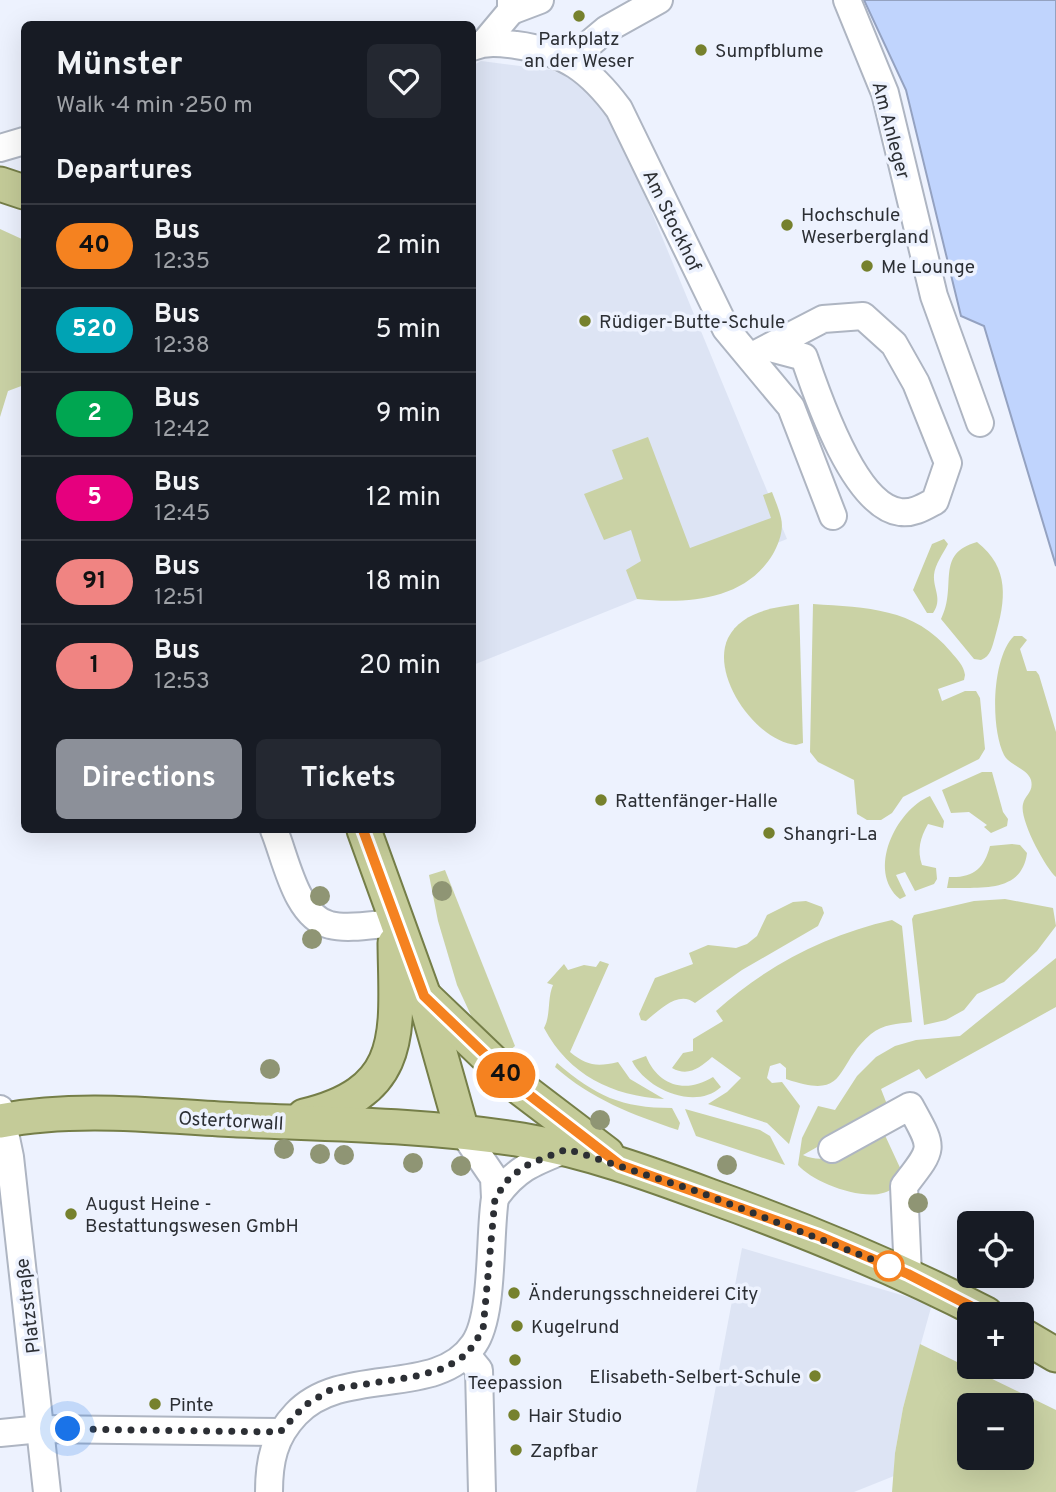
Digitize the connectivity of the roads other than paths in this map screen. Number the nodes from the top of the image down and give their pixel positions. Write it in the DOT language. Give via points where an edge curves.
graph roads {
  1 [pos="540,0"];
  2 [pos="659,0"];
  3 [pos="847,0"];
  4 [pos="511,5"];
  5 [pos="479,44"];
  6 [pos="570,60"];
  7 [pos="21,142"];
  8 [pos="0,148"];
  9 [pos="760,352"];
  10 [pos="980,422"];
  11 [pos="833,516"];
  12 [pos="275,833"];
  13 [pos="364,833"];
  14 [pos="395,923"];
  15 [pos="424,996"];
  16 [pos="1,1117"];
  17 [pos="278,1122"];
  18 [pos="462,1132"];
  19 [pos="567,1149"];
  20 [pos="832,1149"];
  21 [pos="620,1165"];
  22 [pos="495,1198"];
  23 [pos="908,1274"];
  24 [pos="963,1302"];
  25 [pos="1034,1342"];
  26 [pos="467,1354"];
  27 [pos="1056,1355"];
  28 [pos="41,1429"];
  29 [pos="280,1432"];
  30 [pos="0,1433"];
  31 [pos="47,1492"];
  32 [pos="269,1492"];
  33 [pos="482,1492"];
  1 -- 4 [label="street"];
  2 -- 6 [label="street" via="607,29"];
  3 -- 10 [label="street, Am Anleger" via="885,93 934,296"];
  4 -- 5 [label="street"];
  5 -- 6 [label="street, Am Stockhof" via="533,47"];
  6 -- 9 [label="street, Am Stockhof" via="598,82 619,110 726,328"];
  7 -- 8 [label="street"];
  9 -- 9 [label="street" via="823,319 863,316 894,344 916,383 948,463 935,501 915,511 898,512 868,492 838,440 804,357"];
  9 -- 11 [label="street, Am Stockhof" via="791,407"];
  12 -- 14 [label="street" via="302,901 315,919 332,926"];
  13 -- 14 [label="main road"];
  14 -- 15 [label="main road"];
  14 -- 17 [label="main road" via="396,1026 379,1074 342,1105"];
  15 -- 18 [label="main road"];
  15 -- 21 [label="main road" via="519,1087"];
  16 -- 17 [label="main road, Ostertorwall" via="104,1114"];
  16 -- 28 [label="street, Platzstraße"];
  17 -- 18 [label="main road, Ostertorwall"];
  18 -- 19 [label="main road, Ostertorwall"];
  18 -- 22 [label="street" via="494,1178"];
  19 -- 21 [label="main road, Ostertorwall"];
  19 -- 22 [label="street" via="520,1170"];
  20 -- 23 [label="street" via="909,1106 929,1141 929,1155 904,1186"];
  21 -- 23 [label="main road, Ostertorwall"];
  22 -- 26 [label="street" via="483,1330"];
  23 -- 24 [label="main road, Ostertorwall"];
  25 -- 27 [label="main road"];
  26 -- 29 [label="street" via="445,1368 413,1377 332,1389 304,1406"];
  26 -- 33 [label="street" via="479,1370"];
  28 -- 29 [label="street"];
  28 -- 30 [label="street"];
  28 -- 31 [label="street, Platzstraße"];
  29 -- 32 [label="street" via="272,1455"];
}
